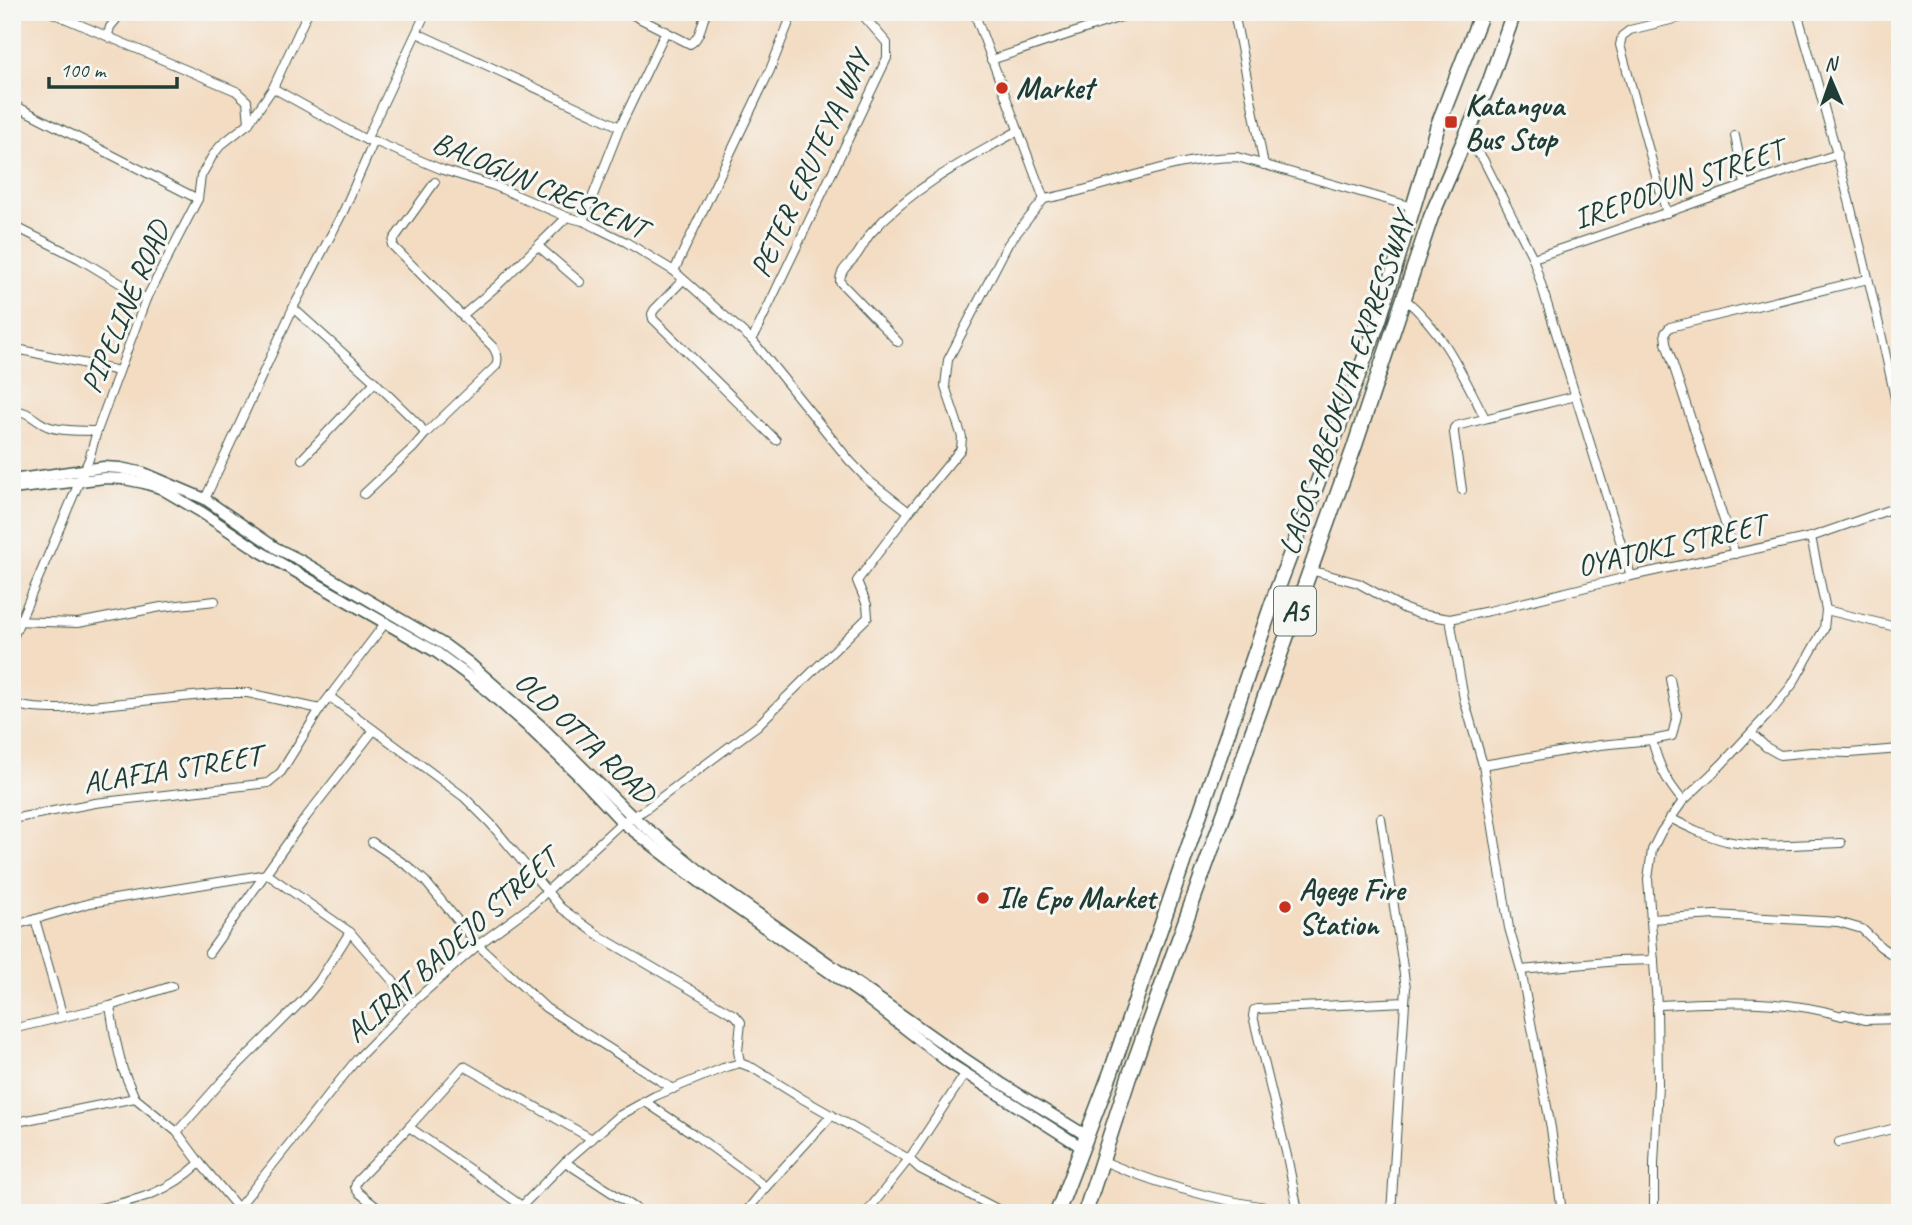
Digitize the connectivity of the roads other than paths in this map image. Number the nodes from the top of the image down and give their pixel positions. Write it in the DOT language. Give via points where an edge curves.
graph roads {
  1 [pos="50,12"];
  2 [pos="209,12"];
  3 [pos="308,12"];
  4 [pos="426,12"];
  5 [pos="627,12"];
  6 [pos="706,12"];
  7 [pos="793,12"];
  8 [pos="860,12"];
  9 [pos="974,12"];
  10 [pos="1234,12"];
  11 [pos="1482,12"];
  12 [pos="1514,12"];
  13 [pos="1703,12"];
  14 [pos="1797,12"];
  15 [pos="1134,13"];
  16 [pos="1688,14"];
  17 [pos="666,31"];
  18 [pos="417,33"];
  19 [pos="110,38"];
  20 [pos="991,60"];
  21 [pos="273,88"];
  22 [pos="12,104"];
  23 [pos="249,123"];
  24 [pos="620,127"];
  25 [pos="1018,131"];
  26 [pos="1735,136"];
  27 [pos="370,140"];
  28 [pos="1464,140"];
  29 [pos="1838,154"];
  30 [pos="1264,165"];
  31 [pos="435,182"];
  32 [pos="1745,184"];
  33 [pos="198,198"];
  34 [pos="1044,199"];
  35 [pos="1413,207"];
  36 [pos="1667,213"];
  37 [pos="566,217"];
  38 [pos="583,221"];
  39 [pos="12,225"];
  40 [pos="538,246"];
  41 [pos="1533,257"];
  42 [pos="674,271"];
  43 [pos="1868,279"];
  44 [pos="683,280"];
  45 [pos="580,282"];
  46 [pos="1404,298"];
  47 [pos="146,299"];
  48 [pos="293,308"];
  49 [pos="463,315"];
  50 [pos="752,340"];
  51 [pos="898,342"];
  52 [pos="12,348"];
  53 [pos="119,371"];
  54 [pos="375,382"];
  55 [pos="1576,396"];
  56 [pos="12,410"];
  57 [pos="1485,418"];
  58 [pos="1900,422"];
  59 [pos="97,431"];
  60 [pos="425,435"];
  61 [pos="776,439"];
  62 [pos="302,459"];
  63 [pos="82,475"];
  64 [pos="12,480"];
  65 [pos="12,489"];
  66 [pos="1462,490"];
  67 [pos="364,494"];
  68 [pos="205,499"];
  69 [pos="1900,506"];
  70 [pos="909,512"];
  71 [pos="1811,537"];
  72 [pos="1735,554"];
  73 [pos="1310,570"];
  74 [pos="1631,576"];
  75 [pos="215,601"];
  76 [pos="1826,610"];
  77 [pos="1450,619"];
  78 [pos="17,621"];
  79 [pos="386,622"];
  80 [pos="1900,628"];
  81 [pos="12,640"];
  82 [pos="1670,679"];
  83 [pos="330,697"];
  84 [pos="12,704"];
  85 [pos="320,709"];
  86 [pos="373,730"];
  87 [pos="1751,733"];
  88 [pos="1652,740"];
  89 [pos="1899,749"];
  90 [pos="1483,765"];
  91 [pos="1683,802"];
  92 [pos="1381,818"];
  93 [pos="1670,818"];
  94 [pos="12,819"];
  95 [pos="627,819"];
  96 [pos="372,842"];
  97 [pos="1841,843"];
  98 [pos="267,874"];
  99 [pos="547,890"];
  100 [pos="35,919"];
  101 [pos="1651,919"];
  102 [pos="12,926"];
  103 [pos="350,932"];
  104 [pos="478,945"];
  105 [pos="209,953"];
  106 [pos="1654,960"];
  107 [pos="1900,960"];
  108 [pos="1521,970"];
  109 [pos="172,986"];
  110 [pos="1405,1002"];
  111 [pos="412,1003"];
  112 [pos="1657,1005"];
  113 [pos="110,1006"];
  114 [pos="63,1017"];
  115 [pos="1900,1019"];
  116 [pos="12,1029"];
  117 [pos="740,1063"];
  118 [pos="965,1073"];
  119 [pos="673,1089"];
  120 [pos="135,1098"];
  121 [pos="644,1101"];
  122 [pos="832,1115"];
  123 [pos="12,1122"];
  124 [pos="1900,1126"];
  125 [pos="409,1127"];
  126 [pos="177,1132"];
  127 [pos="592,1139"];
  128 [pos="1085,1142"];
  129 [pos="1839,1142"];
  130 [pos="909,1159"];
  131 [pos="1102,1161"];
  132 [pos="565,1162"];
  133 [pos="200,1163"];
  134 [pos="766,1186"];
  135 [pos="519,1209"];
  136 [pos="239,1211"];
  137 [pos="379,1211"];
  138 [pos="1298,1211"];
  139 [pos="78,1213"];
  140 [pos="643,1213"];
  141 [pos="745,1213"];
  142 [pos="866,1213"];
  143 [pos="1005,1213"];
  144 [pos="1057,1213"];
  145 [pos="1085,1213"];
  146 [pos="1312,1213"];
  147 [pos="1391,1213"];
  148 [pos="1562,1213"];
  149 [pos="1654,1213"];
  1 -- 19 [label="street"];
  2 -- 19 [label="street" via="123,15 110,27"];
  3 -- 21 [label="street, PIPELINE ROAD"];
  4 -- 18 [label="street"];
  5 -- 17 [label="street"];
  6 -- 17 [label="street" via="698,36 690,44"];
  7 -- 42 [label="street"];
  8 -- 50 [label="street, PETER ERUTEYA WAY" via="887,43 887,58"];
  9 -- 20 [label="street"];
  10 -- 30 [label="street"];
  11 -- 35 [label="highway, LAGOS-ABEOKUTA EXPRESSWAY / A5" via="1442,112"];
  12 -- 28 [label="highway, LAGOS-ABEOKUTA EXPRESSWAY / A5"];
  13 -- 16 [label="street"];
  14 -- 29 [label="street"];
  15 -- 20 [label="street"];
  16 -- 36 [label="street" via="1630,30 1620,44"];
  17 -- 24 [label="street"];
  18 -- 24 [label="street"];
  18 -- 27 [label="street"];
  19 -- 23 [label="street" via="236,91 247,101"];
  20 -- 25 [label="street"];
  21 -- 23 [label="street, PIPELINE ROAD"];
  21 -- 27 [label="street, BALOGUN CRESCENT"];
  22 -- 33 [label="street"];
  23 -- 33 [label="street, PIPELINE ROAD" via="213,155 201,176"];
  24 -- 38 [label="street"];
  25 -- 34 [label="street"];
  25 -- 51 [label="street" via="915,195 881,223 840,276 840,282"];
  26 -- 32 [label="street"];
  27 -- 37 [label="street, BALOGUN CRESCENT"];
  27 -- 48 [label="street" via="344,210"];
  28 -- 41 [label="street" via="1483,159"];
  28 -- 46 [label="highway, LAGOS-ABEOKUTA EXPRESSWAY / A5"];
  29 -- 32 [label="street, IREPODUN STREET"];
  29 -- 43 [label="street"];
  30 -- 34 [label="street" via="1216,157"];
  30 -- 35 [label="street"];
  31 -- 49 [label="street" via="392,245"];
  32 -- 36 [label="street, IREPODUN STREET"];
  33 -- 47 [label="street, PIPELINE ROAD"];
  34 -- 70 [label="street" via="1008,244 948,360 945,386 962,437 961,449"];
  35 -- 128 [label="highway, LAGOS-ABEOKUTA EXPRESSWAY / A5" via="1379,320 1274,598"];
  36 -- 41 [label="street, IREPODUN STREET"];
  37 -- 38 [label="street, BALOGUN CRESCENT"];
  37 -- 40 [label="street"];
  38 -- 42 [label="street, BALOGUN CRESCENT"];
  39 -- 47 [label="street"];
  40 -- 45 [label="street"];
  40 -- 49 [label="street"];
  41 -- 55 [label="street"];
  42 -- 44 [label="street, BALOGUN CRESCENT"];
  43 -- 58 [label="street"];
  43 -- 72 [label="street" via="1670,327 1665,333"];
  44 -- 50 [label="street, BALOGUN CRESCENT"];
  44 -- 61 [label="street" via="654,310 653,319"];
  46 -- 57 [label="street" via="1442,337"];
  46 -- 73 [label="highway, LAGOS-ABEOKUTA EXPRESSWAY / A5"];
  47 -- 53 [label="street, PIPELINE ROAD"];
  48 -- 54 [label="street"];
  48 -- 68 [label="street"];
  49 -- 60 [label="street" via="493,347 498,361"];
  50 -- 70 [label="street, BALOGUN CRESCENT" via="849,460"];
  52 -- 53 [label="street"];
  53 -- 59 [label="street, PIPELINE ROAD"];
  54 -- 60 [label="street"];
  54 -- 62 [label="street"];
  55 -- 57 [label="street"];
  55 -- 74 [label="street"];
  56 -- 59 [label="street" via="24,411 56,428"];
  57 -- 66 [label="street" via="1454,428"];
  59 -- 63 [label="street, PIPELINE ROAD"];
  60 -- 67 [label="street"];
  63 -- 64 [label="main road, OLD OTTA ROAD"];
  63 -- 65 [label="main road, OLD OTTA ROAD"];
  63 -- 68 [label="main road, OLD OTTA ROAD" via="104,467 135,470"];
  63 -- 78 [label="street, PIPELINE ROAD"];
  63 -- 79 [label="main road, OLD OTTA ROAD" via="160,488 261,552"];
  68 -- 95 [label="main road, OLD OTTA ROAD" via="276,548 467,662 541,726"];
  69 -- 71 [label="street, OYATOKI STREET"];
  70 -- 95 [label="street, ALIRAT BADEJO STREET" via="857,581 868,617 757,726"];
  71 -- 72 [label="street, OYATOKI STREET"];
  71 -- 76 [label="street"];
  72 -- 74 [label="street, OYATOKI STREET"];
  73 -- 77 [label="street" via="1358,583 1419,614"];
  73 -- 131 [label="highway, LAGOS-ABEOKUTA EXPRESSWAY / A5"];
  74 -- 77 [label="street, OYATOKI STREET"];
  75 -- 78 [label="street" via="78,623"];
  76 -- 80 [label="street"];
  76 -- 87 [label="street" via="1824,629 1800,672"];
  77 -- 90 [label="street" via="1464,699"];
  78 -- 81 [label="street, PIPELINE ROAD"];
  79 -- 83 [label="street, ALAFIA STREET"];
  79 -- 95 [label="main road, OLD OTTA ROAD" via="477,682"];
  82 -- 88 [label="street" via="1677,715 1672,736"];
  83 -- 85 [label="street, ALAFIA STREET"];
  83 -- 86 [label="street"];
  84 -- 85 [label="street" via="61,709 248,693"];
  85 -- 94 [label="street, ALAFIA STREET" via="281,772 268,783 95,803"];
  86 -- 98 [label="street"];
  86 -- 99 [label="street" via="464,797"];
  87 -- 89 [label="street" via="1780,755"];
  87 -- 91 [label="street"];
  88 -- 90 [label="street"];
  88 -- 91 [label="street" via="1659,764"];
  90 -- 108 [label="street" via="1501,885"];
  91 -- 93 [label="street"];
  92 -- 110 [label="street"];
  93 -- 97 [label="street" via="1728,841"];
  93 -- 101 [label="street" via="1655,842 1648,868"];
  95 -- 99 [label="street, ALIRAT BADEJO STREET"];
  95 -- 118 [label="main road" via="710,890"];
  95 -- 128 [label="main road, OLD OTTA ROAD"];
  96 -- 104 [label="street" via="425,881"];
  98 -- 100 [label="street" via="90,903"];
  98 -- 103 [label="street"];
  98 -- 105 [label="street"];
  99 -- 104 [label="street, ALIRAT BADEJO STREET"];
  99 -- 117 [label="street" via="561,908 601,937 736,1016 741,1023"];
  100 -- 102 [label="street"];
  100 -- 114 [label="street"];
  101 -- 106 [label="street"];
  101 -- 107 [label="street" via="1715,915 1821,920 1862,929"];
  103 -- 111 [label="street"];
  103 -- 126 [label="street" via="305,998"];
  104 -- 111 [label="street, ALIRAT BADEJO STREET"];
  104 -- 119 [label="street" via="556,1016"];
  106 -- 108 [label="street"];
  106 -- 112 [label="street"];
  108 -- 148 [label="street"];
  109 -- 113 [label="street"];
  110 -- 138 [label="street" via="1254,1010"];
  110 -- 147 [label="street"];
  111 -- 136 [label="street, ALIRAT BADEJO STREET" via="357,1059"];
  112 -- 115 [label="street" via="1760,1003 1820,1009 1872,1021"];
  112 -- 149 [label="street"];
  113 -- 114 [label="street"];
  113 -- 120 [label="street" via="123,1070"];
  114 -- 116 [label="street"];
  117 -- 119 [label="street"];
  117 -- 122 [label="street"];
  118 -- 128 [label="main road"];
  118 -- 130 [label="street"];
  119 -- 121 [label="street"];
  120 -- 123 [label="street"];
  120 -- 126 [label="street"];
  121 -- 127 [label="street"];
  121 -- 134 [label="street"];
  122 -- 130 [label="street"];
  122 -- 134 [label="street"];
  124 -- 129 [label="street"];
  125 -- 127 [label="street" via="464,1066"];
  125 -- 135 [label="street"];
  125 -- 137 [label="street" via="357,1181 355,1187"];
  126 -- 133 [label="street"];
  127 -- 132 [label="street"];
  128 -- 144 [label="highway, LAGOS-ABEOKUTA EXPRESSWAY / A5"];
  130 -- 142 [label="street"];
  130 -- 143 [label="street"];
  131 -- 138 [label="street" via="1199,1194"];
  131 -- 145 [label="highway, LAGOS-ABEOKUTA EXPRESSWAY / A5"];
  132 -- 135 [label="street"];
  132 -- 140 [label="street"];
  133 -- 136 [label="street"];
  133 -- 139 [label="street" via="164,1190"];
  134 -- 141 [label="street"];
  138 -- 146 [label="street"];
}
